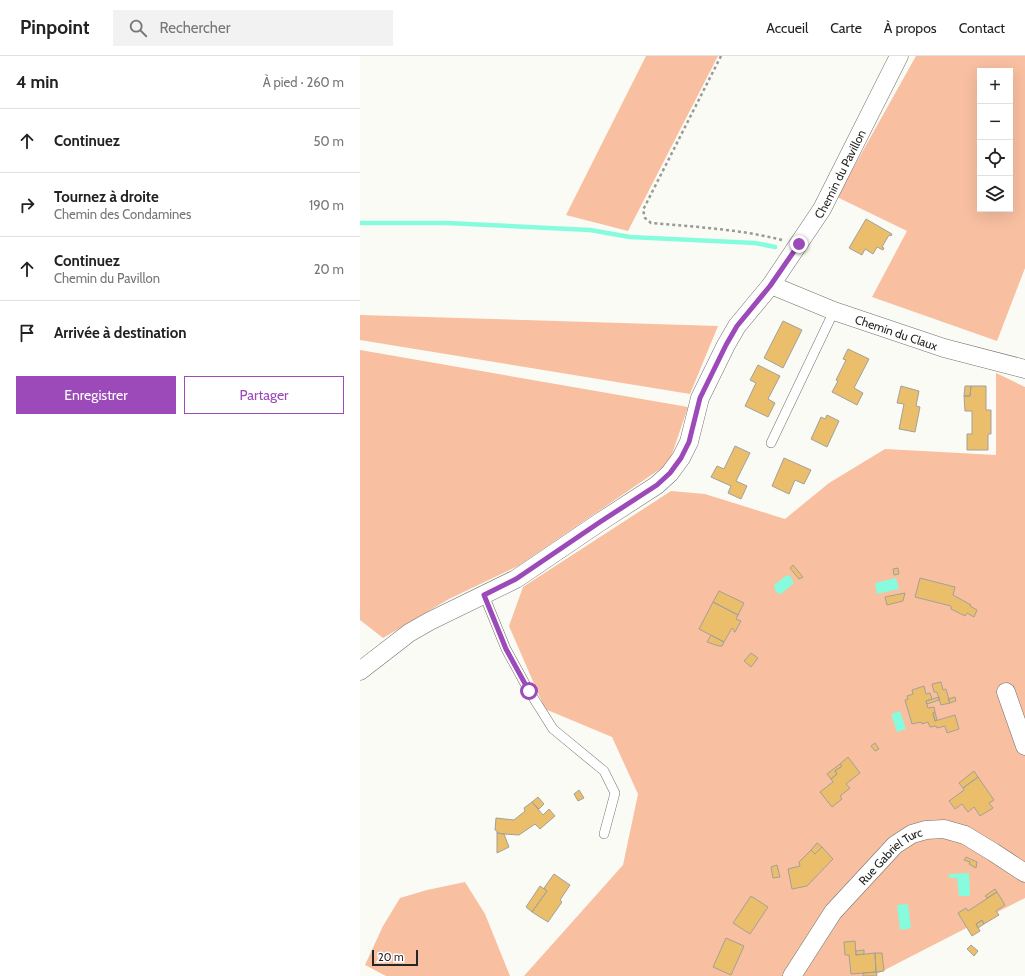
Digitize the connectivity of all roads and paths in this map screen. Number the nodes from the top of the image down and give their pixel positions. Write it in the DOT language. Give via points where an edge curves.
graph roads {
  1 [pos="721,56"];
  2 [pos="899,56"];
  3 [pos="799,244"];
  4 [pos="770,286"];
  5 [pos="834,312"];
  6 [pos="1025,369"];
  7 [pos="771,443"];
  8 [pos="484,595"];
  9 [pos="360,671"];
  10 [pos="1006,692"];
  11 [pos="1025,746"];
  12 [pos="604,834"];
  13 [pos="1025,873"];
  14 [pos="792,976"];
  1 -- 3 [label="path" via="642,210 645,218 651,223 726,230 768,236"];
  2 -- 3 [label="street, Chemin du Pavillon" via="822,209"];
  3 -- 4 [label="street, Chemin du Pavillon"];
  4 -- 5 [label="street, Chemin du Claux"];
  4 -- 8 [label="street, Chemin du Pavillon" via="737,326 726,345 700,398 689,442 670,473 657,485 516,579"];
  5 -- 6 [label="street, Chemin du Claux" via="944,348"];
  5 -- 7 [label="lane"];
  8 -- 9 [label="street, Chemin du Pavillon" via="409,633"];
  8 -- 12 [label="lane" via="506,649 553,729 604,771 615,793"];
  10 -- 11 [label="street"];
  13 -- 14 [label="street, Rue Gabriel Turc" via="965,836 944,829 912,834 895,845 833,912"];
}
